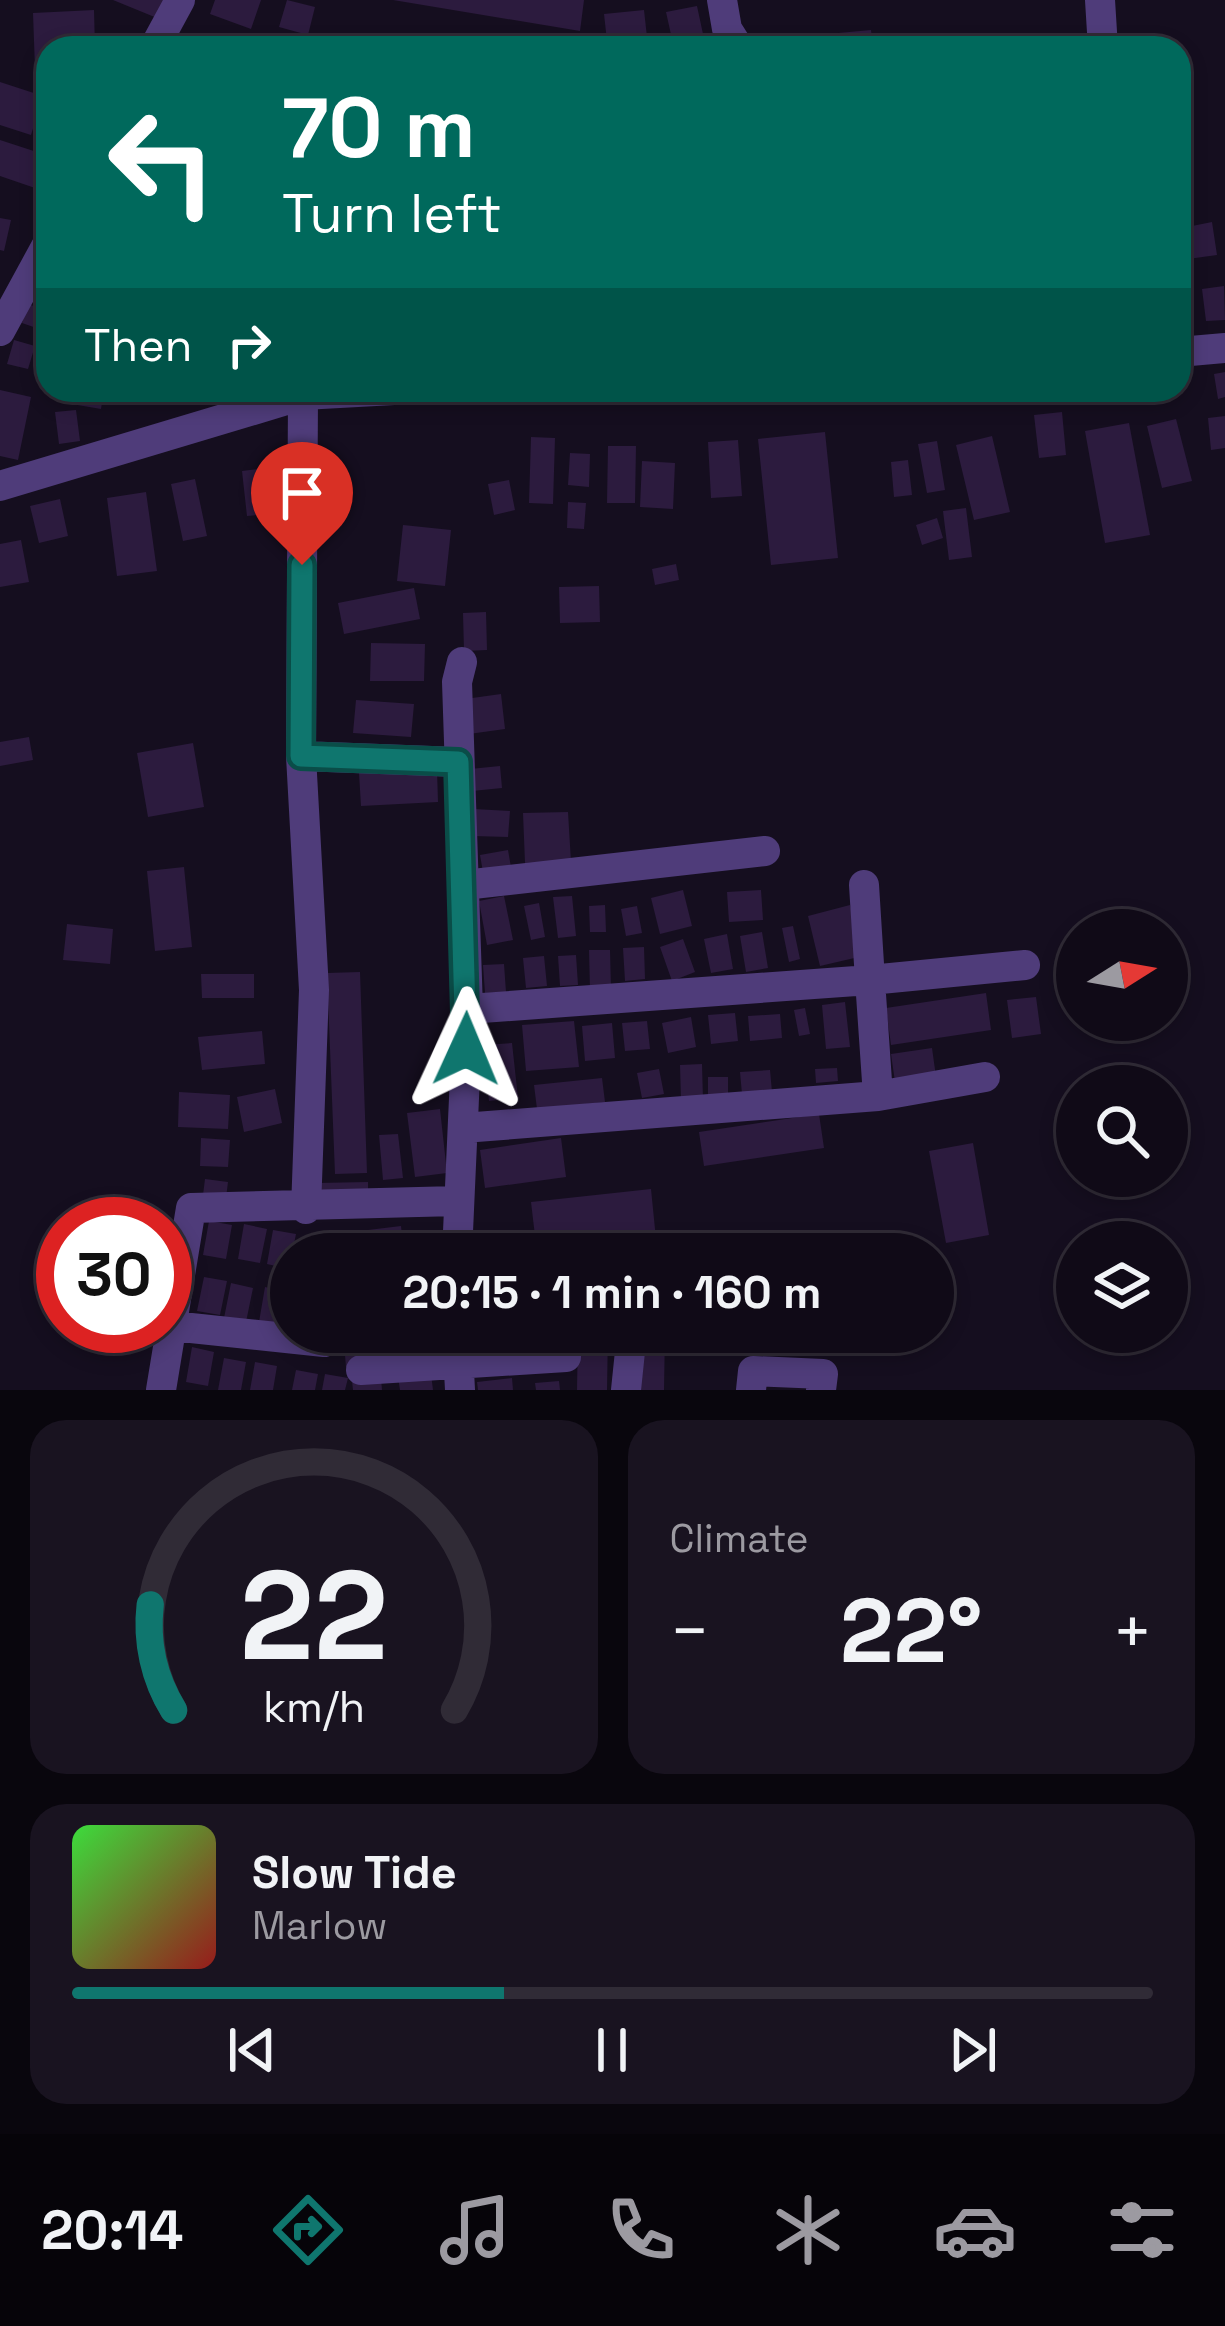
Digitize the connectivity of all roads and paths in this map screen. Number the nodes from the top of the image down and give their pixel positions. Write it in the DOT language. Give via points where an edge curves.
graph roads {
  1 [pos="180,0"];
  2 [pos="722,0"];
  3 [pos="1100,0"];
  4 [pos="160,36"];
  5 [pos="731,36"];
  6 [pos="1102,36"];
  7 [pos="36,266"];
  8 [pos="0,331"];
  9 [pos="1225,348"];
  10 [pos="1191,351"];
  11 [pos="280,402"];
  12 [pos="303,402"];
  13 [pos="0,486"];
  14 [pos="463,662"];
  15 [pos="301,756"];
  16 [pos="458,762"];
  17 [pos="765,851"];
  18 [pos="464,885"];
  19 [pos="864,885"];
  20 [pos="1025,965"];
  21 [pos="870,980"];
  22 [pos="468,1009"];
  23 [pos="986,1077"];
  24 [pos="878,1096"];
  25 [pos="464,1128"];
  26 [pos="457,1202"];
  27 [pos="192,1208"];
  28 [pos="305,1209"];
  29 [pos="458,1233"];
  30 [pos="192,1329"];
  31 [pos="270,1337"];
  32 [pos="167,1353"];
  33 [pos="630,1353"];
  34 [pos="566,1357"];
  35 [pos="458,1361"];
  36 [pos="361,1370"];
  37 [pos="161,1390"];
  38 [pos="626,1390"];
  39 [pos="751,1390"];
  40 [pos="821,1390"];
  1 -- 4 [label="street"];
  2 -- 5 [label="street"];
  3 -- 6 [label="street"];
  7 -- 8 [label="street"];
  9 -- 10 [label="street"];
  11 -- 13 [label="street"];
  12 -- 15 [label="street"];
  14 -- 16 [label="street"];
  15 -- 16 [label="street"];
  15 -- 28 [label="street" via="314,990"];
  16 -- 18 [label="street"];
  17 -- 18 [label="street"];
  18 -- 22 [label="street"];
  19 -- 21 [label="street"];
  20 -- 21 [label="street"];
  21 -- 22 [label="street"];
  21 -- 24 [label="street"];
  22 -- 25 [label="street"];
  23 -- 24 [label="street"];
  24 -- 25 [label="street"];
  25 -- 26 [label="street"];
  26 -- 28 [label="street"];
  26 -- 29 [label="street"];
  27 -- 28 [label="street"];
  30 -- 31 [label="street"];
  32 -- 37 [label="street"];
  33 -- 38 [label="street"];
  34 -- 35 [label="street"];
  35 -- 36 [label="street"];
  39 -- 40 [label="street" via="753,1371 823,1374"];
}
